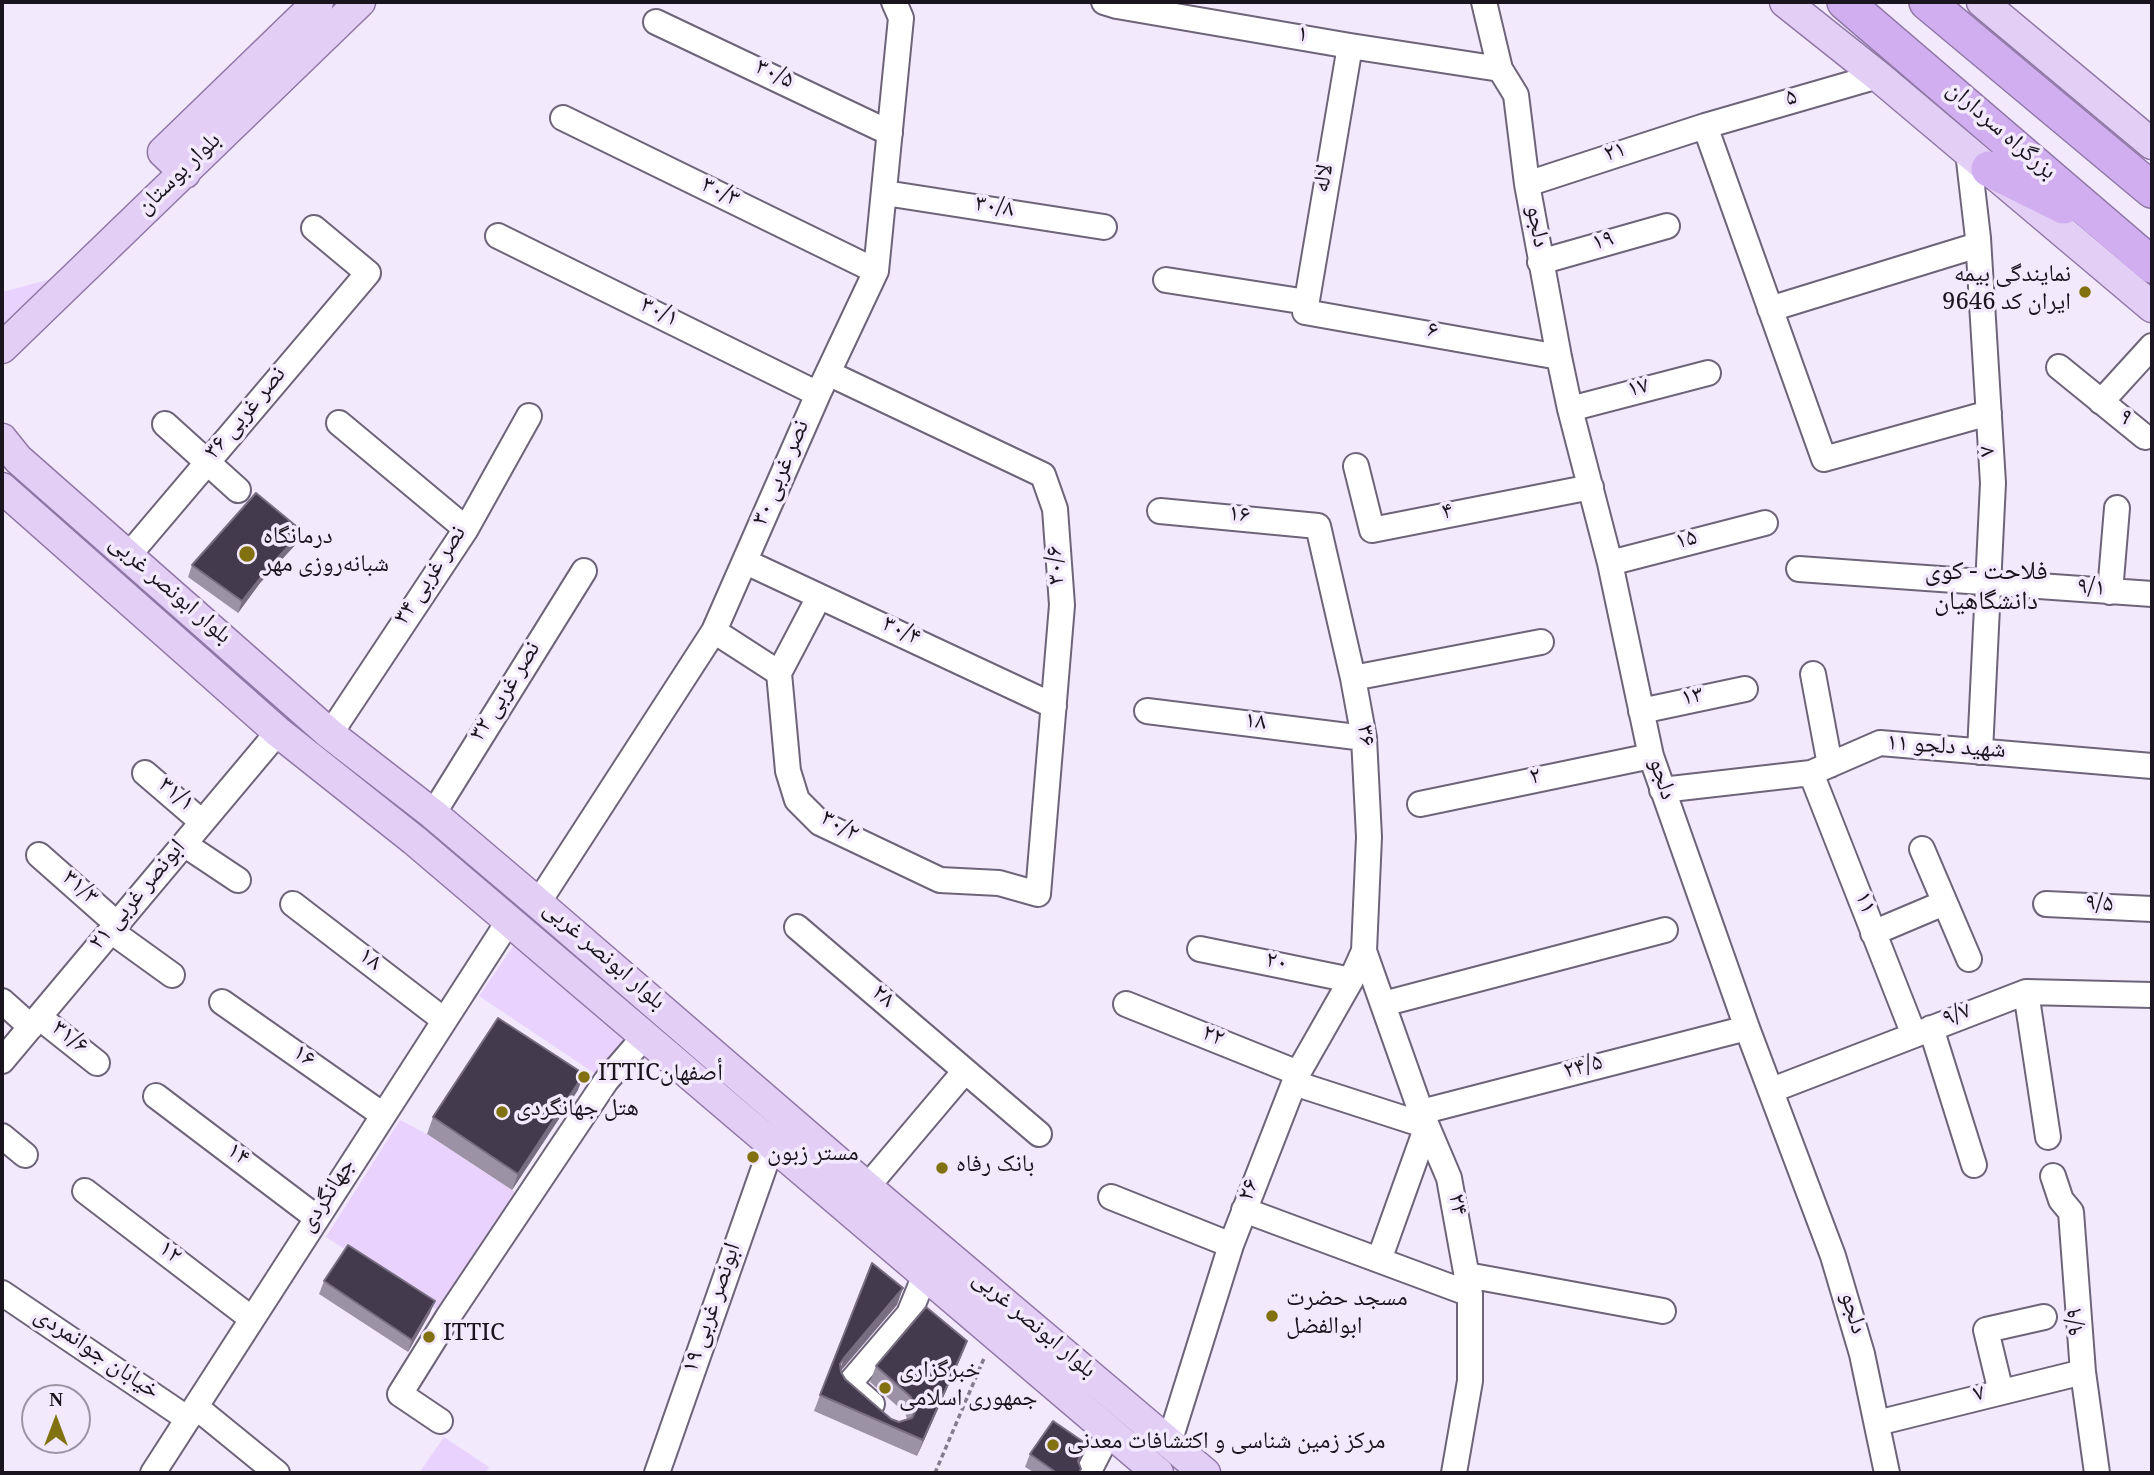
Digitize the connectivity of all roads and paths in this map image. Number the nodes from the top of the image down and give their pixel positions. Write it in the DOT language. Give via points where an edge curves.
graph roads {
  1 [pos="318,2"];
  2 [pos="360,2"];
  3 [pos="894,2"];
  4 [pos="1483,2"];
  5 [pos="1785,2"];
  6 [pos="1844,2"];
  7 [pos="1927,2"];
  8 [pos="1982,2"];
  9 [pos="1113,3"];
  10 [pos="656,22"];
  11 [pos="1350,46"];
  12 [pos="1500,69"];
  13 [pos="1878,76"];
  14 [pos="563,118"];
  15 [pos="1705,126"];
  16 [pos="890,132"];
  17 [pos="2152,144"];
  18 [pos="1978,160"];
  19 [pos="184,173"];
  20 [pos="1527,184"];
  21 [pos="2152,190"];
  22 [pos="885,193"];
  23 [pos="1104,226"];
  24 [pos="1667,226"];
  25 [pos="2106,226"];
  26 [pos="314,228"];
  27 [pos="498,236"];
  28 [pos="1978,245"];
  29 [pos="1541,262"];
  30 [pos="2152,265"];
  31 [pos="876,271"];
  32 [pos="1166,280"];
  33 [pos="1306,307"];
  34 [pos="2152,307"];
  35 [pos="1770,309"];
  36 [pos="2152,346"];
  37 [pos="2,348"];
  38 [pos="1559,357"];
  39 [pos="2059,367"];
  40 [pos="1708,373"];
  41 [pos="823,383"];
  42 [pos="2101,402"];
  43 [pos="1570,409"];
  44 [pos="1989,413"];
  45 [pos="529,416"];
  46 [pos="339,423"];
  47 [pos="165,424"];
  48 [pos="2145,438"];
  49 [pos="2,439"];
  50 [pos="207,462"];
  51 [pos="1356,466"];
  52 [pos="1591,487"];
  53 [pos="2,488"];
  54 [pos="238,490"];
  55 [pos="2117,508"];
  56 [pos="1160,511"];
  57 [pos="1765,523"];
  58 [pos="1318,526"];
  59 [pos="466,529"];
  60 [pos="128,556"];
  61 [pos="746,562"];
  62 [pos="1610,563"];
  63 [pos="1799,569"];
  64 [pos="584,571"];
  65 [pos="1988,584"];
  66 [pos="2110,592"];
  67 [pos="2152,594"];
  68 [pos="819,597"];
  69 [pos="714,631"];
  70 [pos="1541,642"];
  71 [pos="779,673"];
  72 [pos="1813,674"];
  73 [pos="1353,678"];
  74 [pos="1745,689"];
  75 [pos="1054,706"];
  76 [pos="1147,711"];
  77 [pos="1642,711"];
  78 [pos="278,732"];
  79 [pos="330,734"];
  80 [pos="1364,738"];
  81 [pos="1980,752"];
  82 [pos="1651,756"];
  83 [pos="2152,766"];
  84 [pos="1820,769"];
  85 [pos="145,773"];
  86 [pos="1662,790"];
  87 [pos="1420,804"];
  88 [pos="433,814"];
  89 [pos="202,822"];
  90 [pos="184,844"];
  91 [pos="1922,849"];
  92 [pos="40,855"];
  93 [pos="238,880"];
  94 [pos="1038,894"];
  95 [pos="538,903"];
  96 [pos="1944,903"];
  97 [pos="293,904"];
  98 [pos="2046,904"];
  99 [pos="2152,909"];
  100 [pos="508,922"];
  101 [pos="797,927"];
  102 [pos="114,928"];
  103 [pos="1665,930"];
  104 [pos="1873,933"];
  105 [pos="1200,949"];
  106 [pos="1364,951"];
  107 [pos="1969,959"];
  108 [pos="172,975"];
  109 [pos="1351,980"];
  110 [pos="2025,992"];
  111 [pos="2152,995"];
  112 [pos="2,1001"];
  113 [pos="222,1002"];
  114 [pos="1126,1004"];
  115 [pos="1383,1004"];
  116 [pos="444,1020"];
  117 [pos="35,1022"];
  118 [pos="1747,1028"];
  119 [pos="1923,1031"];
  120 [pos="644,1037"];
  121 [pos="2,1061"];
  122 [pos="97,1063"];
  123 [pos="965,1071"];
  124 [pos="1296,1078"];
  125 [pos="1772,1090"];
  126 [pos="156,1096"];
  127 [pos="383,1115"];
  128 [pos="1424,1119"];
  129 [pos="1039,1134"];
  130 [pos="2,1136"];
  131 [pos="2048,1137"];
  132 [pos="772,1145"];
  133 [pos="25,1155"];
  134 [pos="1974,1165"];
  135 [pos="2053,1176"];
  136 [pos="867,1187"];
  137 [pos="85,1191"];
  138 [pos="1111,1197"];
  139 [pos="1244,1210"];
  140 [pos="317,1218"];
  141 [pos="1231,1245"];
  142 [pos="1379,1260"];
  143 [pos="925,1275"];
  144 [pos="1469,1285"];
  145 [pos="2,1293"];
  146 [pos="1663,1311"];
  147 [pos="2045,1317"];
  148 [pos="252,1319"];
  149 [pos="994,1334"];
  150 [pos="2083,1372"];
  151 [pos="2001,1392"];
  152 [pos="192,1413"];
  153 [pos="886,1416"];
  154 [pos="440,1421"];
  155 [pos="1877,1423"];
  156 [pos="1109,1432"];
  157 [pos="1169,1443"];
  158 [pos="666,1471"];
  159 [pos="153,1473"];
  160 [pos="277,1473"];
  161 [pos="935,1473"];
  162 [pos="1088,1473"];
  163 [pos="1158,1473"];
  164 [pos="1205,1473"];
  165 [pos="1454,1473"];
  166 [pos="1887,1473"];
  167 [pos="2097,1473"];
  1 -- 19 [label="main road, بلوار بوستان" via="163,152"];
  2 -- 19 [label="main road, بلوار بوستان"];
  3 -- 16 [label="street, نصر غربی ۳۰" via="901,18"];
  4 -- 12 [label="street, دلجو"];
  5 -- 13 [label="main road"];
  6 -- 25 [label="highway, بزرگراه سرداران"];
  7 -- 21 [label="highway"];
  8 -- 17 [label="main road"];
  9 -- 11 [label="street, ۱"];
  10 -- 16 [label="street, ۳۰/۵"];
  11 -- 12 [label="street, ۱"];
  11 -- 33 [label="street, لاله"];
  12 -- 20 [label="street, دلجو" via="1517,95"];
  13 -- 15 [label="street, ۵"];
  13 -- 18 [label="main road"];
  14 -- 31 [label="street, ۳۰/۳"];
  15 -- 20 [label="street, ۲۱"];
  15 -- 35 [label="street"];
  16 -- 22 [label="street, نصر غربی ۳۰"];
  18 -- 25 [label="highway"];
  18 -- 28 [label="street, ۷"];
  18 -- 34 [label="main road"];
  19 -- 37 [label="main road, بلوار بوستان"];
  20 -- 29 [label="street, دلجو"];
  22 -- 23 [label="street, ۳۰/۸"];
  22 -- 31 [label="street, نصر غربی ۳۰"];
  24 -- 29 [label="street, ۱۹"];
  25 -- 30 [label="highway, بزرگراه سرداران"];
  26 -- 50 [label="street, نصر غربی ۳۶" via="368,273"];
  27 -- 41 [label="street, ۳۰/۱"];
  28 -- 35 [label="street"];
  28 -- 44 [label="street, ۷"];
  29 -- 38 [label="street, دلجو"];
  31 -- 41 [label="street, نصر غربی ۳۰"];
  32 -- 33 [label="street, ۶"];
  33 -- 38 [label="street, ۶"];
  35 -- 44 [label="street" via="1824,459"];
  36 -- 42 [label="street, ۹"];
  38 -- 43 [label="street, دلجو"];
  39 -- 42 [label="street, ۹"];
  40 -- 43 [label="street, ۱۷"];
  41 -- 61 [label="street, نصر غربی ۳۰"];
  41 -- 75 [label="street, ۳۰/۶" via="1043,475 1055,509 1062,605"];
  42 -- 48 [label="street, ۹"];
  43 -- 52 [label="street, دلجو"];
  44 -- 65 [label="street, ۷" via="1993,483"];
  45 -- 59 [label="street, نصر غربی ۳۴"];
  46 -- 59 [label="street"];
  47 -- 50 [label="street"];
  49 -- 60 [label="main road, بلوار ابونصر غربی" via="18,459"];
  50 -- 54 [label="street"];
  50 -- 60 [label="street, نصر غربی ۳۶"];
  51 -- 52 [label="street, ۴" via="1372,530"];
  52 -- 62 [label="street, دلجو"];
  53 -- 78 [label="main road, بلوار ابونصر غربی"];
  55 -- 66 [label="street"];
  56 -- 58 [label="street, ۱۶"];
  57 -- 62 [label="street, ۱۵"];
  58 -- 73 [label="street, ۳۶"];
  59 -- 79 [label="street, نصر غربی ۳۴"];
  60 -- 79 [label="main road, بلوار ابونصر غربی"];
  61 -- 68 [label="street, ۳۰/۴"];
  61 -- 69 [label="street, نصر غربی ۳۰"];
  62 -- 77 [label="street, دلجو"];
  63 -- 65 [label="street, ۹/۱"];
  64 -- 88 [label="street, نصر غربی ۳۲"];
  65 -- 66 [label="street, ۹/۱"];
  65 -- 81 [label="street, ۷"];
  66 -- 67 [label="street, ۹/۱"];
  68 -- 71 [label="street"];
  68 -- 75 [label="street, ۳۰/۴"];
  69 -- 71 [label="street"];
  69 -- 95 [label="street, نصر غربی ۳۰"];
  70 -- 73 [label="street"];
  71 -- 94 [label="street, ۳۰/۲" via="788,771 797,800 820,823 940,880 999,883"];
  72 -- 84 [label="street, ۱۱"];
  73 -- 80 [label="street, ۳۶"];
  74 -- 77 [label="street, ۱۳"];
  75 -- 94 [label="street, ۳۰/۶"];
  76 -- 80 [label="street, ۱۸"];
  77 -- 82 [label="street, دلجو"];
  78 -- 89 [label="street, ابونصر غربی ۲۱"];
  78 -- 100 [label="main road, بلوار ابونصر غربی"];
  79 -- 88 [label="main road, بلوار ابونصر غربی"];
  80 -- 106 [label="street, ۳۶" via="1369,836"];
  81 -- 83 [label="street, شهید دلجو ۱۱"];
  81 -- 84 [label="street, شهید دلجو ۱۱" via="1880,743"];
  82 -- 86 [label="street, دلجو"];
  82 -- 87 [label="street, ۲"];
  84 -- 86 [label="street, شهید دلجو ۱۱"];
  84 -- 104 [label="street, ۱۱"];
  85 -- 89 [label="street, ۳۱/۱"];
  86 -- 118 [label="street, دلجو"];
  88 -- 95 [label="main road, بلوار ابونصر غربی"];
  89 -- 90 [label="street, ابونصر غربی ۲۱"];
  90 -- 93 [label="street"];
  90 -- 102 [label="street, ابونصر غربی ۲۱"];
  91 -- 96 [label="street"];
  92 -- 102 [label="street, ۳۱/۳"];
  95 -- 136 [label="main road, بلوار ابونصر غربی"];
  96 -- 104 [label="street"];
  96 -- 107 [label="street"];
  97 -- 116 [label="street, ۱۸"];
  98 -- 99 [label="street, ۹/۵"];
  100 -- 116 [label="street, جهانگردی"];
  100 -- 120 [label="main road, بلوار ابونصر غربی"];
  101 -- 123 [label="street, ۲۸"];
  102 -- 108 [label="street, ۳۱/۳"];
  102 -- 117 [label="street, ابونصر غربی ۲۱"];
  103 -- 115 [label="street"];
  104 -- 119 [label="street, ۱۱"];
  105 -- 109 [label="street, ۲۰"];
  106 -- 109 [label="street, ۲۶"];
  106 -- 115 [label="street, ۲۴"];
  109 -- 124 [label="street, ۲۶"];
  110 -- 111 [label="street, ۹/۷"];
  110 -- 119 [label="street, ۹/۷"];
  110 -- 131 [label="street"];
  112 -- 117 [label="street, ۳۱/۶"];
  113 -- 127 [label="street, ۱۶"];
  114 -- 124 [label="street, ۲۲"];
  115 -- 128 [label="street, ۲۴"];
  116 -- 127 [label="street, جهانگردی"];
  117 -- 121 [label="street, ابونصر غربی ۲۱"];
  117 -- 122 [label="street, ۳۱/۶"];
  118 -- 125 [label="street, دلجو"];
  118 -- 128 [label="street, ۲۴/۵"];
  119 -- 125 [label="street, ۹/۷"];
  119 -- 134 [label="street"];
  120 -- 132 [label="main road, بلوار ابونصر غربی"];
  120 -- 154 [label="street" via="606,1081 400,1394"];
  123 -- 129 [label="street, ۲۸"];
  123 -- 136 [label="street"];
  124 -- 128 [label="street, ۲۲"];
  124 -- 139 [label="street, ۲۶"];
  125 -- 155 [label="street, دلجو" via="1833,1256"];
  126 -- 140 [label="street, ۱۴"];
  127 -- 140 [label="street, جهانگردی"];
  128 -- 142 [label="street"];
  128 -- 144 [label="street, ۲۴" via="1449,1178"];
  130 -- 133 [label="street"];
  132 -- 143 [label="main road, بلوار ابونصر غربی"];
  132 -- 158 [label="street, ابونصر غربی ۱۹"];
  135 -- 150 [label="street, ۹/۹" via="2061,1200 2071,1212"];
  136 -- 157 [label="main road, بلوار ابونصر غربی"];
  137 -- 148 [label="street, ۱۲"];
  138 -- 141 [label="street"];
  139 -- 141 [label="street, ۲۶"];
  139 -- 142 [label="street"];
  140 -- 148 [label="street, جهانگردی"];
  141 -- 157 [label="street, ۲۶"];
  142 -- 144 [label="street"];
  143 -- 149 [label="main road, بلوار ابونصر غربی"];
  143 -- 153 [label="street" via="909,1314 849,1384"];
  144 -- 146 [label="street"];
  144 -- 165 [label="street, ۲۴" via="1470,1381"];
  145 -- 152 [label="street, خیابان جوانمردی"];
  147 -- 151 [label="street" via="1986,1330"];
  148 -- 152 [label="street, جهانگردی"];
  149 -- 156 [label="main road, بلوار ابونصر غربی"];
  149 -- 161 [label="path"];
  150 -- 151 [label="street, ۷"];
  150 -- 167 [label="street, ۹/۹"];
  151 -- 155 [label="street, ۷"];
  152 -- 159 [label="street, جهانگردی"];
  152 -- 160 [label="street, خیابان جوانمردی"];
  155 -- 166 [label="street, دلجو"];
  156 -- 162 [label="street"];
  156 -- 163 [label="main road, بلوار ابونصر غربی"];
  157 -- 164 [label="main road, بلوار ابونصر غربی"];
}
